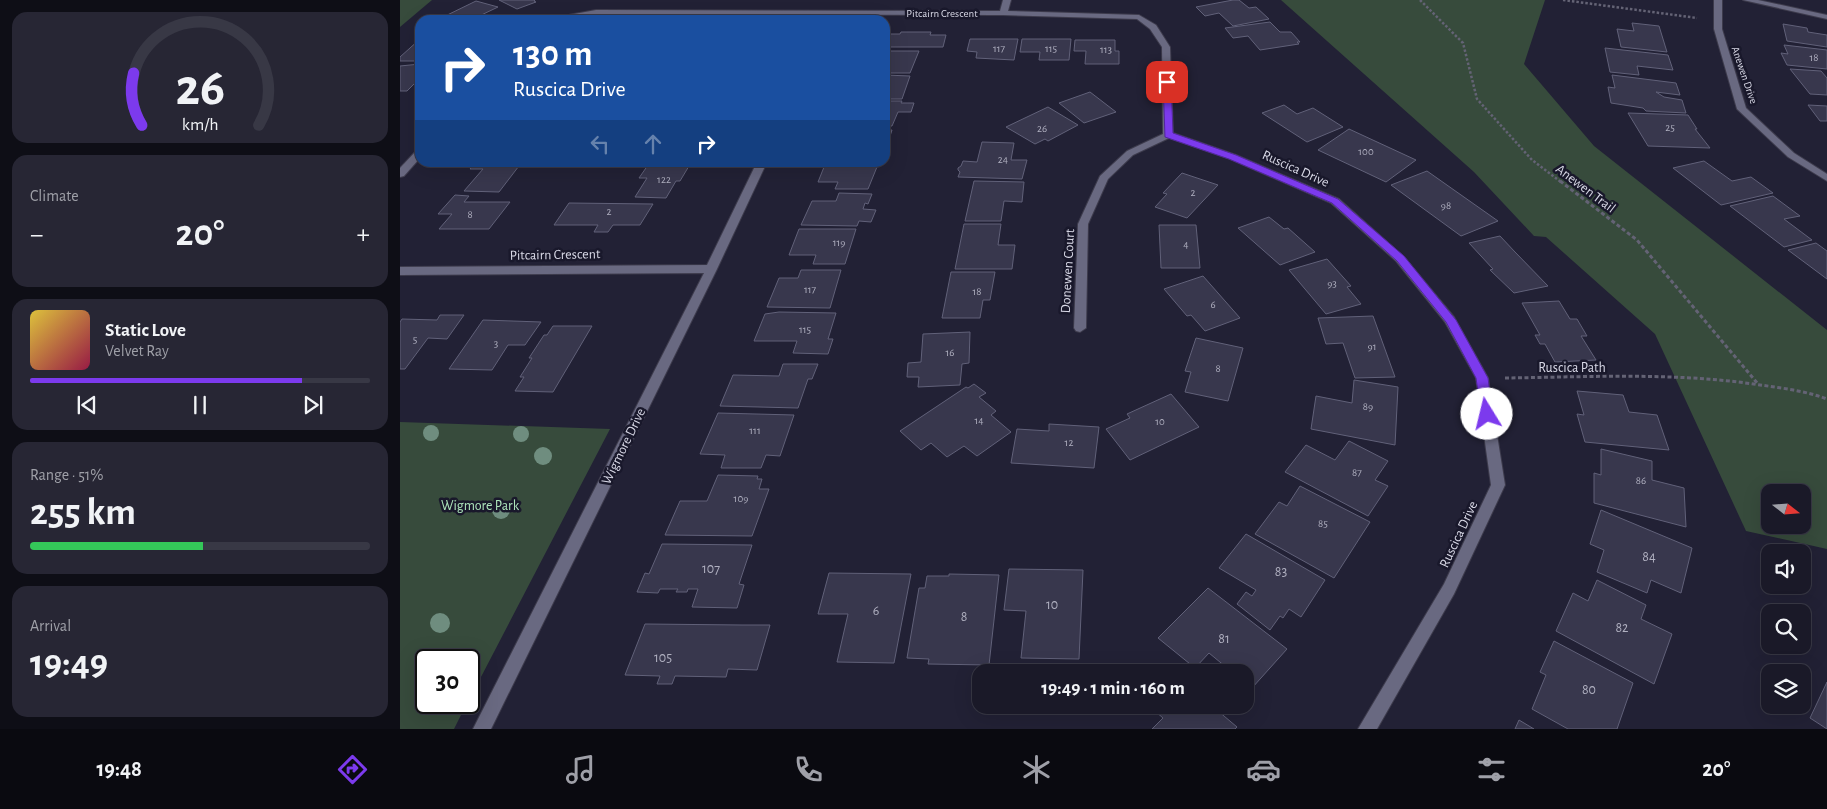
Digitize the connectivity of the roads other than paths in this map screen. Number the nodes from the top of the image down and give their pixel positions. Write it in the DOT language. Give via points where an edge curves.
graph roads {
  1 [pos="1007,0"];
  2 [pos="1718,0"];
  3 [pos="1747,0"];
  4 [pos="1003,13"];
  5 [pos="580,15"];
  6 [pos="736,15"];
  7 [pos="890,16"];
  8 [pos="1827,17"];
  9 [pos="1168,135"];
  10 [pos="415,158"];
  11 [pos="760,167"];
  12 [pos="400,174"];
  13 [pos="1827,178"];
  14 [pos="711,269"];
  15 [pos="400,271"];
  16 [pos="1080,328"];
  17 [pos="482,729"];
  18 [pos="1367,729"];
  1 -- 4 [label="street"];
  2 -- 13 [label="street, Anewen Drive" via="1718,29 1742,109 1791,154"];
  3 -- 8 [label="street"];
  4 -- 7 [label="street, Pitcairn Crescent"];
  4 -- 9 [label="street" via="1139,17 1153,27 1166,47"];
  5 -- 6 [label="street, Pitcairn Crescent" via="596,12"];
  9 -- 16 [label="street, Donewen Court" via="1130,153 1104,178 1084,224"];
  9 -- 18 [label="street, Ruscica Drive" via="1233,157 1335,201 1400,259 1450,320 1482,378 1498,485 1449,589"];
  10 -- 12 [label="street"];
  11 -- 14 [label="street, Wigmore Drive"];
  14 -- 15 [label="street, Pitcairn Crescent"];
  14 -- 17 [label="street, Wigmore Drive"];
}
